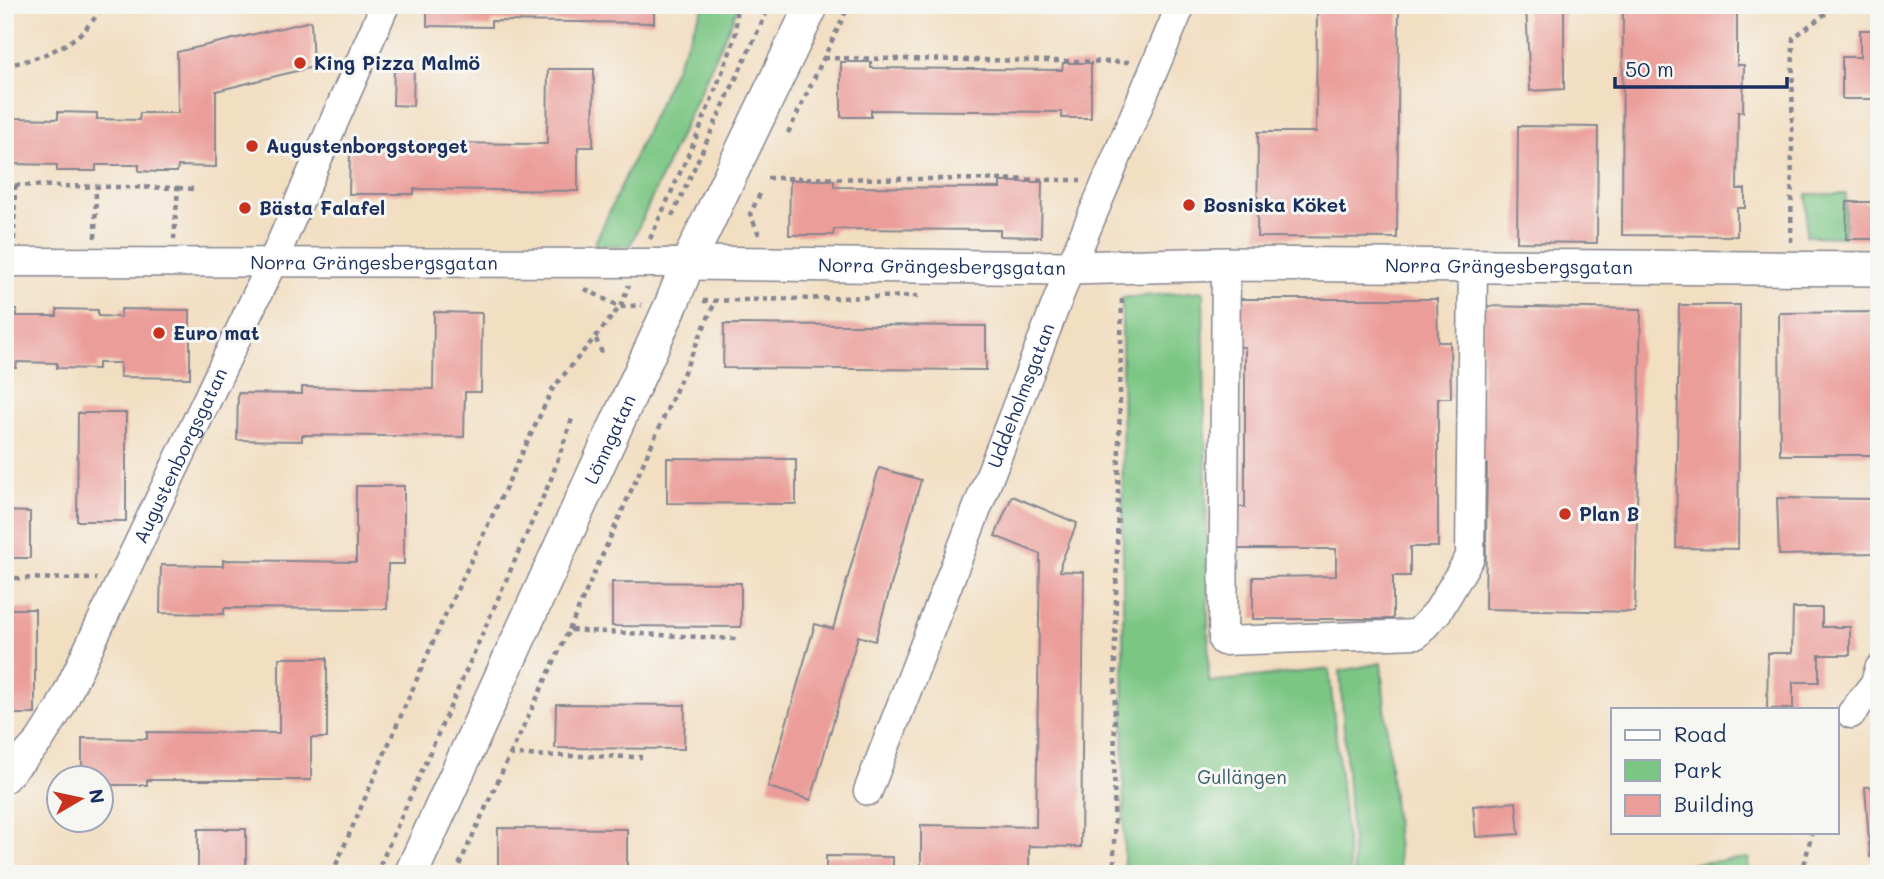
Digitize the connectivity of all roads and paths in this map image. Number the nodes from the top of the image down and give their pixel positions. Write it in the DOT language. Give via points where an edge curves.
graph roads {
  1 [pos="103,5"];
  2 [pos="385,5"];
  3 [pos="736,5"];
  4 [pos="770,5"];
  5 [pos="812,5"];
  6 [pos="849,5"];
  7 [pos="1181,5"];
  8 [pos="1837,5"];
  9 [pos="824,58"];
  10 [pos="1136,62"];
  11 [pos="5,66"];
  12 [pos="788,133"];
  13 [pos="767,178"];
  14 [pos="1088,180"];
  15 [pos="5,185"];
  16 [pos="15,185"];
  17 [pos="96,187"];
  18 [pos="178,188"];
  19 [pos="194,189"];
  20 [pos="672,216"];
  21 [pos="94,261"];
  22 [pos="172,261"];
  23 [pos="273,261"];
  24 [pos="640,261"];
  25 [pos="9,262"];
  26 [pos="688,263"];
  27 [pos="1226,264"];
  28 [pos="1473,265"];
  29 [pos="1070,268"];
  30 [pos="1790,268"];
  31 [pos="1879,269"];
  32 [pos="1122,294"];
  33 [pos="716,300"];
  34 [pos="596,339"];
  35 [pos="602,353"];
  36 [pos="573,416"];
  37 [pos="5,578"];
  38 [pos="98,579"];
  39 [pos="569,631"];
  40 [pos="736,639"];
  41 [pos="1879,669"];
  42 [pos="1851,714"];
  43 [pos="510,755"];
  44 [pos="642,757"];
  45 [pos="5,778"];
  46 [pos="868,791"];
  47 [pos="1812,834"];
  48 [pos="332,874"];
  49 [pos="376,874"];
  50 [pos="411,874"];
  51 [pos="455,874"];
  52 [pos="1114,874"];
  53 [pos="1802,874"];
  1 -- 11 [label="path" via="86,28 64,46 39,59"];
  2 -- 23 [label="street, Augustenborgsgatan"];
  3 -- 24 [label="path" via="732,47"];
  4 -- 20 [label="path"];
  5 -- 26 [label="street, Lönngatan"];
  6 -- 9 [label="path"];
  7 -- 29 [label="street, Uddeholmsgatan"];
  8 -- 30 [label="path" via="1793,38"];
  9 -- 10 [label="path"];
  9 -- 12 [label="path"];
  13 -- 14 [label="path"];
  15 -- 16 [label="path"];
  16 -- 17 [label="path"];
  16 -- 25 [label="path"];
  17 -- 18 [label="path"];
  17 -- 21 [label="path"];
  18 -- 19 [label="path"];
  18 -- 22 [label="path"];
  21 -- 22 [label="street, Norra Grängesbergsgatan"];
  21 -- 25 [label="street, Norra Grängesbergsgatan"];
  22 -- 23 [label="street, Norra Grängesbergsgatan"];
  23 -- 24 [label="street, Norra Grängesbergsgatan"];
  23 -- 45 [label="street, Augustenborgsgatan" via="60,708 39,741"];
  24 -- 26 [label="street, Norra Grängesbergsgatan"];
  24 -- 34 [label="path" via="620,307"];
  26 -- 29 [label="street, Norra Grängesbergsgatan"];
  26 -- 50 [label="street, Lönngatan"];
  27 -- 28 [label="street, Norra Grängesbergsgatan"];
  27 -- 28 [label="street" via="1223,641 1417,634 1438,611 1470,557"];
  27 -- 29 [label="street, Norra Grängesbergsgatan"];
  28 -- 30 [label="street, Norra Grängesbergsgatan"];
  29 -- 46 [label="street, Uddeholmsgatan"];
  30 -- 31 [label="street, Norra Grängesbergsgatan"];
  32 -- 52 [label="path"];
  33 -- 39 [label="path"];
  34 -- 35 [label="path"];
  34 -- 48 [label="path" via="553,388 440,626"];
  36 -- 49 [label="path" via="551,479"];
  37 -- 38 [label="path"];
  39 -- 40 [label="path"];
  39 -- 43 [label="path"];
  41 -- 42 [label="street" via="1875,683"];
  43 -- 44 [label="path"];
  43 -- 51 [label="path"];
  47 -- 53 [label="path"];
}
